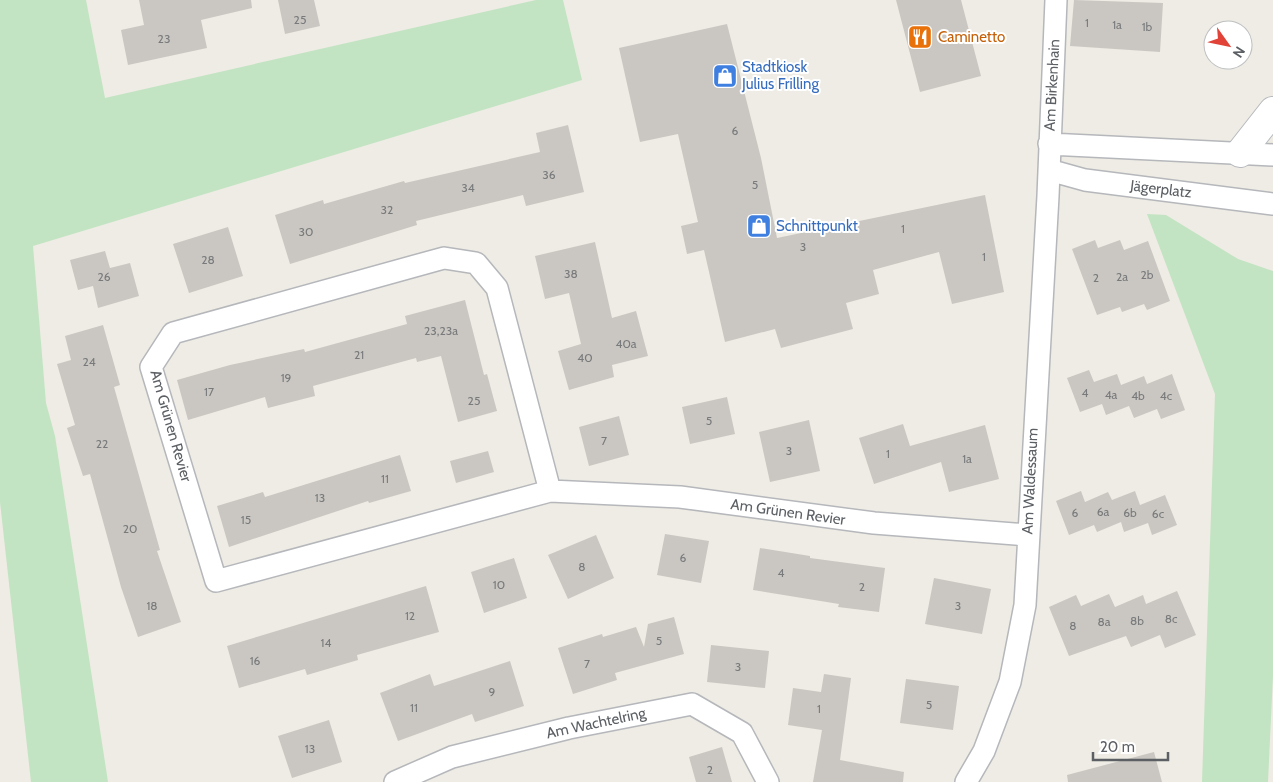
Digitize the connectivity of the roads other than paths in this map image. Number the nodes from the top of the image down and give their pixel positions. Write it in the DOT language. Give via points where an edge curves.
graph roads {
  1 [pos="1056,0"];
  2 [pos="1273,111"];
  3 [pos="1049,144"];
  4 [pos="1240,153"];
  5 [pos="1273,155"];
  6 [pos="1049,170"];
  7 [pos="1273,204"];
  8 [pos="550,491"];
  9 [pos="1027,535"];
  10 [pos="395,782"];
  11 [pos="768,782"];
  12 [pos="966,782"];
  1 -- 3 [label="street, Am Birkenhain"];
  2 -- 4 [label="main road"];
  3 -- 4 [label="street"];
  3 -- 6 [label="street, Am Birkenhain"];
  4 -- 5 [label="street"];
  6 -- 7 [label="street, Jägerplatz" via="1085,180"];
  6 -- 9 [label="street, Am Waldessaum"];
  8 -- 8 [label="street, Am Grünen Revier" via="216,581 151,367 174,333 444,258 476,263 497,288"];
  8 -- 9 [label="street, Am Grünen Revier" via="680,497 874,523"];
  9 -- 12 [label="street, Am Waldessaum" via="1025,605 1010,682 984,750"];
  10 -- 11 [label="street, Am Wachtelring" via="452,757 569,728 692,704 742,733"];
}
